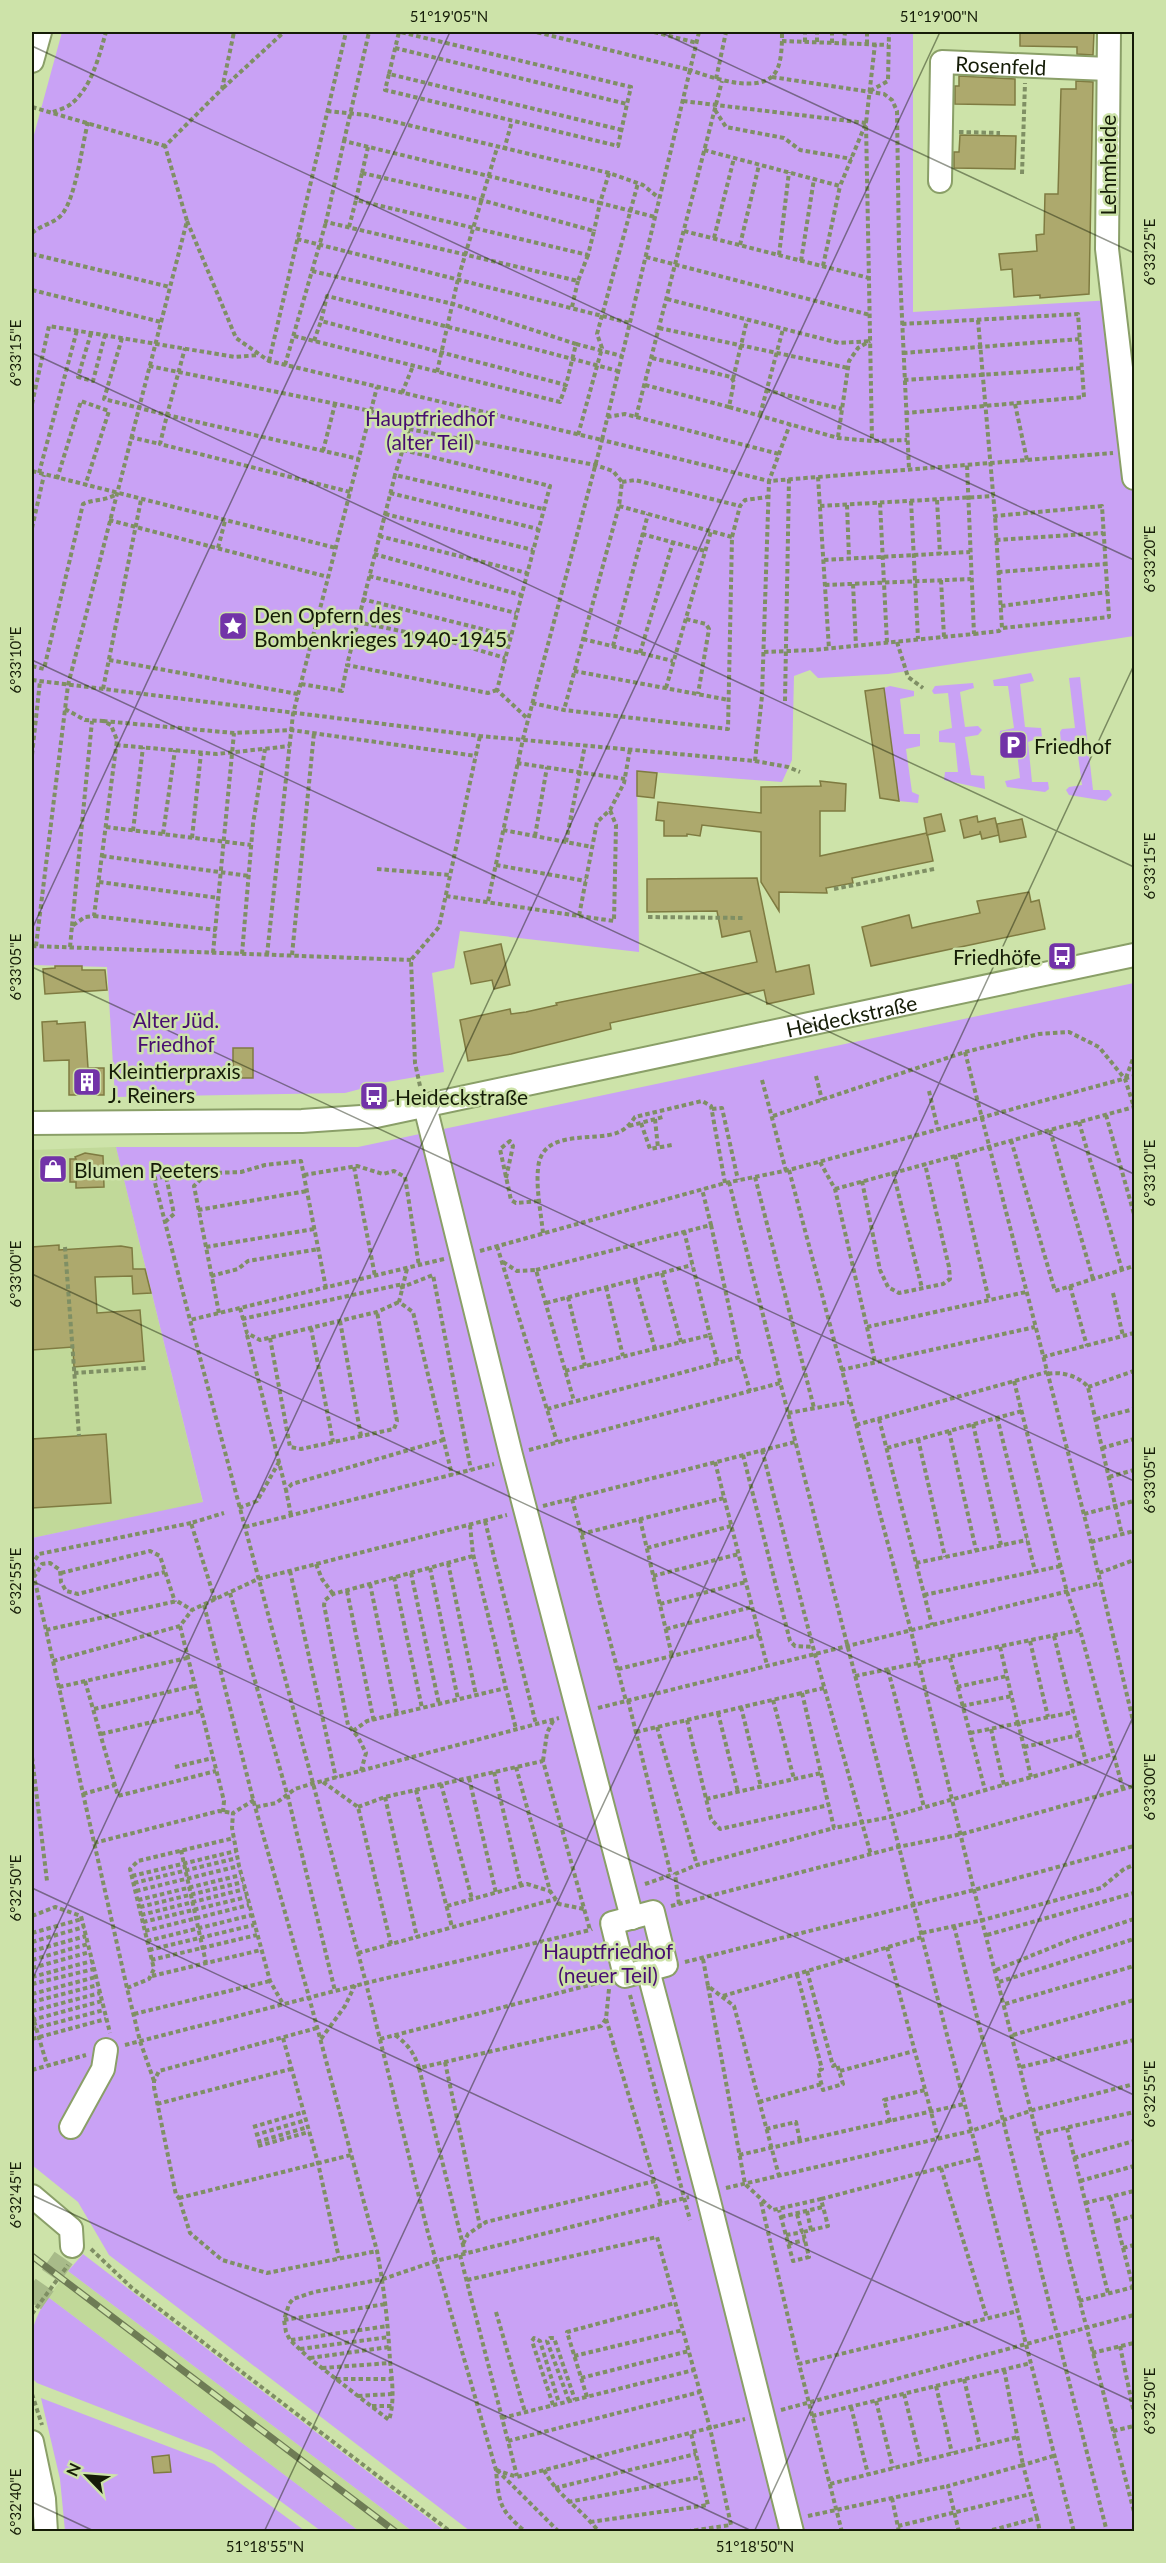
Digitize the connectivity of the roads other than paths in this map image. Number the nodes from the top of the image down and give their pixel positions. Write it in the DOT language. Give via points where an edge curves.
graph roads {
  1 [pos="1108,32"];
  2 [pos="36,35"];
  3 [pos="32,61"];
  4 [pos="1108,69"];
  5 [pos="940,181"];
  6 [pos="1125,325"];
  7 [pos="1134,478"];
  8 [pos="1134,955"];
  9 [pos="425,1106"];
  10 [pos="32,1123"];
  11 [pos="622,1921"];
  12 [pos="657,1968"];
  13 [pos="110,2049"];
  14 [pos="71,2127"];
  15 [pos="32,2196"];
  16 [pos="77,2248"];
  17 [pos="32,2442"];
  18 [pos="790,2526"];
  19 [pos="46,2532"];
  1 -- 4 [label="street, Lehmheide"];
  2 -- 3 [label="street"];
  4 -- 5 [label="street, Rosenfeld" via="942,62"];
  4 -- 6 [label="street, Lehmheide" via="1107,249"];
  6 -- 7 [label="street, Lehmheide"];
  8 -- 9 [label="street, Heideckstraße"];
  9 -- 10 [label="street, Heideckstraße" via="336,1120"];
  9 -- 11 [label="street" via="527,1510 564,1716"];
  11 -- 12 [label="street"];
  11 -- 12 [label="street" via="625,1976"];
  12 -- 18 [label="street" via="707,2193"];
  13 -- 14 [label="street"];
  15 -- 16 [label="street" via="71,2229"];
  17 -- 19 [label="street" via="44,2499"];
}
